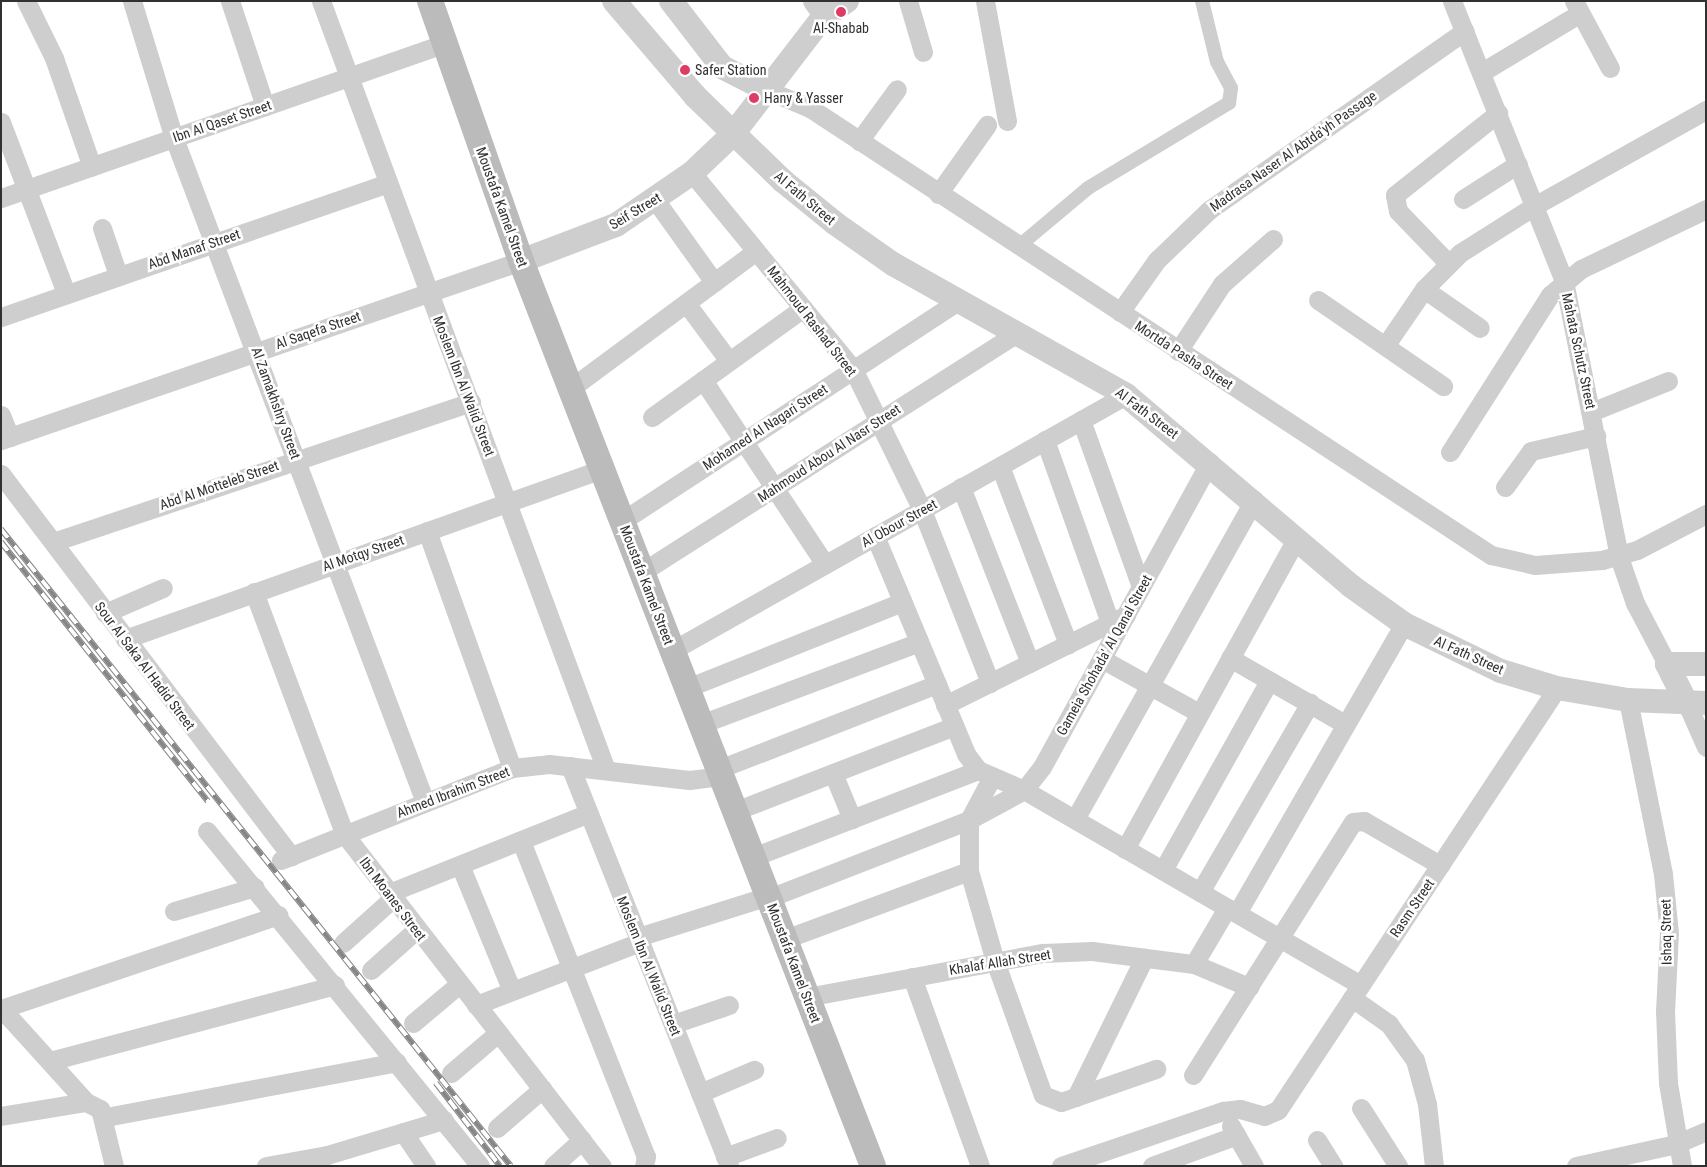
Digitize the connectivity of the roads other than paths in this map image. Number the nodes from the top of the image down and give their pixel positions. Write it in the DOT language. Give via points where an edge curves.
graph roads {
  1 [pos="26,1"];
  2 [pos="132,1"];
  3 [pos="230,1"];
  4 [pos="321,1"];
  5 [pos="430,1"];
  6 [pos="614,1"];
  7 [pos="671,1"];
  8 [pos="847,1"];
  9 [pos="908,1"];
  10 [pos="985,1"];
  11 [pos="1202,1"];
  12 [pos="1452,1"];
  13 [pos="1577,7"];
  14 [pos="818,9"];
  15 [pos="1465,31"];
  16 [pos="443,44"];
  17 [pos="923,52"];
  18 [pos="1610,68"];
  19 [pos="1482,72"];
  20 [pos="347,78"];
  21 [pos="897,89"];
  22 [pos="767,90"];
  23 [pos="265,106"];
  24 [pos="1706,110"];
  25 [pos="1498,113"];
  26 [pos="1007,121"];
  27 [pos="1,122"];
  28 [pos="987,125"];
  29 [pos="733,134"];
  30 [pos="174,138"];
  31 [pos="859,141"];
  32 [pos="1518,164"];
  33 [pos="92,167"];
  34 [pos="692,173"];
  35 [pos="387,183"];
  36 [pos="28,190"];
  37 [pos="938,194"];
  38 [pos="1,198"];
  39 [pos="1463,199"];
  40 [pos="656,201"];
  41 [pos="1536,205"];
  42 [pos="1706,209"];
  43 [pos="102,228"];
  44 [pos="1273,239"];
  45 [pos="214,242"];
  46 [pos="1018,246"];
  47 [pos="756,251"];
  48 [pos="522,262"];
  49 [pos="1448,263"];
  50 [pos="118,275"];
  51 [pos="1564,281"];
  52 [pos="714,282"];
  53 [pos="1424,289"];
  54 [pos="428,291"];
  55 [pos="66,294"];
  56 [pos="1318,300"];
  57 [pos="958,301"];
  58 [pos="686,303"];
  59 [pos="803,308"];
  60 [pos="1120,312"];
  61 [pos="1,317"];
  62 [pos="1480,328"];
  63 [pos="1015,334"];
  64 [pos="1384,346"];
  65 [pos="257,351"];
  66 [pos="1178,351"];
  67 [pos="729,361"];
  68 [pos="853,370"];
  69 [pos="704,380"];
  70 [pos="1668,381"];
  71 [pos="1443,386"];
  72 [pos="571,388"];
  73 [pos="1126,395"];
  74 [pos="471,402"];
  75 [pos="1592,412"];
  76 [pos="1,415"];
  77 [pos="652,417"];
  78 [pos="1080,420"];
  79 [pos="878,421"];
  80 [pos="1596,436"];
  81 [pos="6,438"];
  82 [pos="1045,440"];
  83 [pos="744,441"];
  84 [pos="1450,452"];
  85 [pos="296,458"];
  86 [pos="1210,462"];
  87 [pos="1000,466"];
  88 [pos="602,469"];
  89 [pos="1,474"];
  90 [pos="1505,487"];
  91 [pos="774,488"];
  92 [pos="961,488"];
  93 [pos="1254,500"];
  94 [pos="508,504"];
  95 [pos="922,510"];
  96 [pos="1706,514"];
  97 [pos="622,521"];
  98 [pos="427,531"];
  99 [pos="875,536"];
  100 [pos="1297,536"];
  101 [pos="53,542"];
  102 [pos="1619,557"];
  103 [pos="335,563"];
  104 [pos="825,564"];
  105 [pos="642,572"];
  106 [pos="1141,587"];
  107 [pos="163,588"];
  108 [pos="254,592"];
  109 [pos="902,602"];
  110 [pos="105,613"];
  111 [pos="1118,619"];
  112 [pos="1404,624"];
  113 [pos="125,639"];
  114 [pos="919,642"];
  115 [pos="1068,644"];
  116 [pos="672,650"];
  117 [pos="1230,658"];
  118 [pos="1102,659"];
  119 [pos="1030,663"];
  120 [pos="1668,664"];
  121 [pos="1706,664"];
  122 [pos="1269,680"];
  123 [pos="990,683"];
  124 [pos="937,684"];
  125 [pos="1150,685"];
  126 [pos="688,688"];
  127 [pos="1557,688"];
  128 [pos="1628,700"];
  129 [pos="1310,703"];
  130 [pos="1696,704"];
  131 [pos="945,705"];
  132 [pos="1199,713"];
  133 [pos="701,724"];
  134 [pos="1345,724"];
  135 [pos="954,726"];
  136 [pos="1706,747"];
  137 [pos="570,766"];
  138 [pos="512,768"];
  139 [pos="606,770"];
  140 [pos="720,772"];
  141 [pos="833,773"];
  142 [pos="985,774"];
  143 [pos="1024,790"];
  144 [pos="425,802"];
  145 [pos="735,811"];
  146 [pos="589,813"];
  147 [pos="852,819"];
  148 [pos="969,820"];
  149 [pos="1075,820"];
  150 [pos="207,831"];
  151 [pos="344,834"];
  152 [pos="521,841"];
  153 [pos="1126,849"];
  154 [pos="753,857"];
  155 [pos="286,858"];
  156 [pos="460,865"];
  157 [pos="1440,865"];
  158 [pos="1163,870"];
  159 [pos="969,871"];
  160 [pos="255,887"];
  161 [pos="1200,892"];
  162 [pos="391,896"];
  163 [pos="768,897"];
  164 [pos="174,910"];
  165 [pos="1232,911"];
  166 [pos="279,915"];
  167 [pos="416,930"];
  168 [pos="785,938"];
  169 [pos="1280,938"];
  170 [pos="639,940"];
  171 [pos="343,943"];
  172 [pos="1144,958"];
  173 [pos="995,961"];
  174 [pos="1194,964"];
  175 [pos="574,967"];
  176 [pos="371,970"];
  177 [pos="912,977"];
  178 [pos="335,985"];
  179 [pos="458,985"];
  180 [pos="1248,987"];
  181 [pos="512,991"];
  182 [pos="1356,991"];
  183 [pos="808,997"];
  184 [pos="729,1004"];
  185 [pos="476,1005"];
  186 [pos="2,1009"];
  187 [pos="413,1023"];
  188 [pos="672,1024"];
  189 [pos="498,1034"];
  190 [pos="50,1061"];
  191 [pos="397,1062"];
  192 [pos="1156,1069"];
  193 [pos="754,1070"];
  194 [pos="451,1073"];
  195 [pos="1193,1075"];
  196 [pos="542,1089"];
  197 [pos="700,1093"];
  198 [pos="1076,1097"];
  199 [pos="86,1102"];
  200 [pos="1361,1108"];
  201 [pos="1223,1111"];
  202 [pos="1,1116"];
  203 [pos="106,1117"];
  204 [pos="444,1120"];
  205 [pos="497,1128"];
  206 [pos="1706,1131"];
  207 [pos="403,1132"];
  208 [pos="1237,1135"];
  209 [pos="777,1138"];
  210 [pos="582,1140"];
  211 [pos="1317,1140"];
  212 [pos="1676,1144"];
  213 [pos="727,1161"];
  214 [pos="309,1162"];
  215 [pos="114,1166"];
  216 [pos="266,1166"];
  217 [pos="426,1166"];
  218 [pos="480,1166"];
  219 [pos="552,1166"];
  220 [pos="602,1166"];
  221 [pos="644,1166"];
  222 [pos="873,1166"];
  223 [pos="980,1166"];
  224 [pos="1060,1166"];
  225 [pos="1152,1166"];
  226 [pos="1254,1166"];
  227 [pos="1333,1166"];
  228 [pos="1398,1166"];
  229 [pos="1434,1166"];
  230 [pos="1576,1166"];
  231 [pos="1682,1166"];
  1 -- 33 [label="street" via="54,58"];
  2 -- 30 [label="street, Al Zamakhshry Street"];
  3 -- 23 [label="street"];
  4 -- 20 [label="street, Moslem Ibn Al Walid Street"];
  5 -- 16 [label="main road, Moustafa Kamel Street"];
  6 -- 29 [label="street, Al Fath Street"];
  7 -- 22 [label="street" via="722,67"];
  8 -- 14 [label="street, Seif Street"];
  9 -- 17 [label="street"];
  10 -- 26 [label="street"];
  11 -- 46 [label="street" via="1217,62 1231,88 1229,103 1088,188"];
  12 -- 15 [label="street, Mahata Schutz Street"];
  13 -- 18 [label="street"];
  13 -- 19 [label="street"];
  14 -- 22 [label="street, Seif Street"];
  15 -- 19 [label="street, Mahata Schutz Street"];
  15 -- 60 [label="street, Madrasa Naser Al Abtda'yh Passage" via="1209,210 1158,260"];
  16 -- 20 [label="street, Ibn Al Qaset Street"];
  16 -- 48 [label="main road, Moustafa Kamel Street"];
  19 -- 25 [label="street, Mahata Schutz Street"];
  20 -- 23 [label="street, Ibn Al Qaset Street"];
  20 -- 35 [label="street, Moslem Ibn Al Walid Street"];
  21 -- 31 [label="street"];
  22 -- 29 [label="street, Seif Street"];
  22 -- 31 [label="street, Mortda Pasha Street" via="799,101"];
  23 -- 30 [label="street, Ibn Al Qaset Street"];
  24 -- 41 [label="street"];
  25 -- 32 [label="street, Mahata Schutz Street"];
  25 -- 49 [label="street" via="1396,195 1398,211"];
  27 -- 36 [label="street"];
  28 -- 37 [label="street"];
  29 -- 34 [label="street, Seif Street"];
  29 -- 57 [label="street, Al Fath Street" via="836,224"];
  30 -- 33 [label="street, Ibn Al Qaset Street"];
  30 -- 45 [label="street, Al Zamakhshry Street"];
  31 -- 37 [label="street, Mortda Pasha Street"];
  32 -- 39 [label="street"];
  32 -- 41 [label="street, Mahata Schutz Street"];
  33 -- 36 [label="street, Ibn Al Qaset Street"];
  34 -- 40 [label="street, Seif Street"];
  34 -- 47 [label="street, Mahmoud Rashad Street"];
  35 -- 45 [label="street, Abd Manaf Street"];
  35 -- 54 [label="street, Moslem Ibn Al Walid Street"];
  36 -- 38 [label="street, Ibn Al Qaset Street"];
  36 -- 55 [label="street"];
  37 -- 46 [label="street, Mortda Pasha Street"];
  40 -- 48 [label="street, Seif Street" via="570,246"];
  40 -- 52 [label="street"];
  41 -- 49 [label="street"];
  41 -- 51 [label="street, Mahata Schutz Street"];
  42 -- 51 [label="street"];
  43 -- 50 [label="street"];
  44 -- 66 [label="street" via="1222,284"];
  45 -- 50 [label="street, Abd Manaf Street"];
  45 -- 65 [label="street, Al Zamakhshry Street"];
  46 -- 60 [label="street, Mortda Pasha Street"];
  47 -- 52 [label="street"];
  47 -- 59 [label="street, Mahmoud Rashad Street"];
  48 -- 54 [label="street, Al Saqefa Street"];
  48 -- 72 [label="main road, Moustafa Kamel Street"];
  49 -- 53 [label="street"];
  50 -- 55 [label="street, Abd Manaf Street"];
  51 -- 75 [label="street, Mahata Schutz Street"];
  51 -- 84 [label="street" via="1537,310"];
  52 -- 58 [label="street"];
  53 -- 62 [label="street"];
  53 -- 64 [label="street"];
  54 -- 65 [label="street, Al Saqefa Street"];
  54 -- 74 [label="street, Moslem Ibn Al Walid Street"];
  55 -- 61 [label="street, Abd Manaf Street"];
  56 -- 64 [label="street"];
  57 -- 63 [label="street, Al Fath Street"];
  57 -- 68 [label="street, Mohamed Al Nagari Street"];
  58 -- 67 [label="street"];
  58 -- 72 [label="street"];
  59 -- 67 [label="street"];
  59 -- 68 [label="street, Mahmoud Rashad Street"];
  60 -- 66 [label="street, Mortda Pasha Street"];
  63 -- 73 [label="street, Al Fath Street"];
  63 -- 79 [label="street, Mahmoud Abou Al Nasr Street"];
  64 -- 71 [label="street"];
  65 -- 81 [label="street, Al Saqefa Street"];
  65 -- 85 [label="street, Al Zamakhshry Street"];
  66 -- 102 [label="street, Mortda Pasha Street" via="1490,555 1535,565"];
  67 -- 69 [label="street"];
  68 -- 79 [label="street, Mahmoud Rashad Street"];
  68 -- 83 [label="street, Mohamed Al Nagari Street"];
  69 -- 77 [label="street"];
  69 -- 83 [label="street"];
  70 -- 75 [label="street"];
  72 -- 88 [label="main road, Moustafa Kamel Street"];
  73 -- 78 [label="street, Al Obour Street"];
  73 -- 86 [label="street, Al Fath Street"];
  74 -- 85 [label="street, Abd Al Motteleb Street"];
  74 -- 94 [label="street, Moslem Ibn Al Walid Street"];
  75 -- 80 [label="street, Mahata Schutz Street"];
  76 -- 81 [label="street"];
  78 -- 82 [label="street, Al Obour Street"];
  78 -- 106 [label="street"];
  79 -- 91 [label="street, Mahmoud Abou Al Nasr Street"];
  79 -- 95 [label="street, Mahmoud Rashad Street"];
  80 -- 90 [label="street" via="1531,451"];
  80 -- 102 [label="street, Mahata Schutz Street"];
  82 -- 87 [label="street, Al Obour Street"];
  82 -- 111 [label="street"];
  83 -- 91 [label="street"];
  83 -- 97 [label="street, Mohamed Al Nagari Street"];
  85 -- 101 [label="street, Abd Al Motteleb Street"];
  85 -- 103 [label="street, Al Zamakhshry Street"];
  86 -- 93 [label="street, Al Fath Street"];
  86 -- 106 [label="street, Gameia Shohada' Al Qanal Street"];
  87 -- 92 [label="street, Al Obour Street"];
  87 -- 115 [label="street"];
  88 -- 94 [label="street, Al Motqy Street"];
  88 -- 97 [label="main road, Moustafa Kamel Street"];
  89 -- 101 [label="street, Sour Al Saka Al Hadid Street"];
  91 -- 104 [label="street"];
  91 -- 105 [label="street, Mahmoud Abou Al Nasr Street"];
  92 -- 95 [label="street, Al Obour Street"];
  92 -- 119 [label="street"];
  93 -- 100 [label="street, Al Fath Street"];
  93 -- 125 [label="street"];
  94 -- 98 [label="street, Al Motqy Street"];
  94 -- 139 [label="street, Moslem Ibn Al Walid Street"];
  95 -- 99 [label="street, Al Obour Street"];
  95 -- 123 [label="street, Mahmoud Rashad Street"];
  96 -- 102 [label="street"];
  97 -- 105 [label="main road, Moustafa Kamel Street"];
  98 -- 103 [label="street, Al Motqy Street"];
  98 -- 138 [label="street"];
  99 -- 104 [label="street, Al Obour Street"];
  99 -- 109 [label="street"];
  100 -- 112 [label="street, Al Fath Street" via="1351,586"];
  100 -- 117 [label="street"];
  101 -- 110 [label="street, Sour Al Saka Al Hadid Street"];
  102 -- 120 [label="street, Mahata Schutz Street" via="1639,611"];
  103 -- 108 [label="street, Al Motqy Street"];
  103 -- 144 [label="street, Al Zamakhshry Street"];
  104 -- 116 [label="street, Al Obour Street"];
  105 -- 116 [label="main road, Moustafa Kamel Street"];
  106 -- 111 [label="street, Gameia Shohada' Al Qanal Street"];
  107 -- 110 [label="street"];
  108 -- 113 [label="street, Al Motqy Street"];
  108 -- 151 [label="street, Ibn Moanes Street"];
  109 -- 114 [label="street"];
  109 -- 126 [label="street"];
  110 -- 113 [label="street, Sour Al Saka Al Hadid Street"];
  111 -- 115 [label="street"];
  111 -- 118 [label="street, Gameia Shohada' Al Qanal Street"];
  112 -- 127 [label="street, Al Fath Street" via="1501,671"];
  112 -- 134 [label="street"];
  113 -- 155 [label="street, Sour Al Saka Al Hadid Street"];
  114 -- 124 [label="street"];
  114 -- 133 [label="street"];
  115 -- 119 [label="street"];
  116 -- 126 [label="main road, Moustafa Kamel Street"];
  117 -- 122 [label="street"];
  117 -- 132 [label="street"];
  118 -- 125 [label="street"];
  118 -- 143 [label="street, Gameia Shohada' Al Qanal Street" via="1042,767"];
  119 -- 123 [label="street"];
  120 -- 121 [label="street"];
  120 -- 130 [label="street, Mahata Schutz Street"];
  122 -- 129 [label="street"];
  122 -- 158 [label="street"];
  123 -- 131 [label="street"];
  124 -- 131 [label="street"];
  124 -- 140 [label="street, Ahmed Ibrahim Street"];
  125 -- 132 [label="street"];
  125 -- 149 [label="street"];
  126 -- 133 [label="main road, Moustafa Kamel Street"];
  127 -- 128 [label="street, Al Fath Street"];
  127 -- 157 [label="street, Rasm Street"];
  128 -- 130 [label="street, Al Fath Street"];
  128 -- 212 [label="street, Ishaq Street" via="1664,874 1669,933 1665,1020"];
  129 -- 134 [label="street"];
  129 -- 161 [label="street"];
  130 -- 136 [label="street"];
  131 -- 135 [label="street"];
  132 -- 153 [label="street"];
  133 -- 140 [label="main road, Moustafa Kamel Street"];
  134 -- 165 [label="street"];
  135 -- 141 [label="street"];
  135 -- 142 [label="street"];
  137 -- 138 [label="street, Ahmed Ibrahim Street"];
  137 -- 139 [label="street, Ahmed Ibrahim Street"];
  137 -- 146 [label="street, Moslem Ibn Al Walid Street"];
  138 -- 144 [label="street, Ahmed Ibrahim Street"];
  139 -- 140 [label="street, Ahmed Ibrahim Street" via="690,780"];
  140 -- 145 [label="main road, Moustafa Kamel Street"];
  141 -- 145 [label="street"];
  141 -- 147 [label="street"];
  142 -- 143 [label="street"];
  142 -- 147 [label="street"];
  142 -- 148 [label="street"];
  143 -- 148 [label="street, Gameia Shohada' Al Qanal Street"];
  143 -- 149 [label="street"];
  144 -- 151 [label="street, Ahmed Ibrahim Street"];
  145 -- 154 [label="main road, Moustafa Kamel Street"];
  146 -- 152 [label="street"];
  146 -- 170 [label="street, Moslem Ibn Al Walid Street"];
  147 -- 154 [label="street"];
  148 -- 159 [label="street"];
  148 -- 163 [label="street, Gameia Shohada' Al Qanal Street"];
  149 -- 153 [label="street"];
  150 -- 160 [label="street"];
  151 -- 155 [label="street, Ahmed Ibrahim Street"];
  151 -- 162 [label="street, Ibn Moanes Street"];
  152 -- 156 [label="street"];
  152 -- 175 [label="street"];
  153 -- 158 [label="street"];
  154 -- 163 [label="main road, Moustafa Kamel Street"];
  156 -- 162 [label="street"];
  156 -- 181 [label="street"];
  157 -- 169 [label="street" via="1357,820"];
  157 -- 182 [label="street, Rasm Street"];
  158 -- 161 [label="street"];
  159 -- 168 [label="street"];
  159 -- 173 [label="street"];
  160 -- 164 [label="street"];
  160 -- 166 [label="street"];
  161 -- 165 [label="street"];
  162 -- 167 [label="street, Ibn Moanes Street"];
  162 -- 171 [label="street"];
  163 -- 168 [label="main road, Moustafa Kamel Street"];
  163 -- 170 [label="street, Gameia Shohada' Al Qanal Street"];
  165 -- 169 [label="street"];
  165 -- 174 [label="street"];
  166 -- 178 [label="street"];
  166 -- 186 [label="street"];
  167 -- 176 [label="street"];
  167 -- 179 [label="street, Ibn Moanes Street"];
  168 -- 183 [label="main road, Moustafa Kamel Street"];
  169 -- 180 [label="street"];
  169 -- 182 [label="street"];
  170 -- 175 [label="street, Gameia Shohada' Al Qanal Street"];
  170 -- 188 [label="street, Moslem Ibn Al Walid Street"];
  172 -- 173 [label="street, Khalaf Allah Street" via="1092,951"];
  172 -- 174 [label="street, Khalaf Allah Street"];
  172 -- 198 [label="street"];
  173 -- 177 [label="street, Khalaf Allah Street"];
  173 -- 198 [label="street" via="1043,1096 1056,1102"];
  174 -- 180 [label="street, Khalaf Allah Street"];
  175 -- 181 [label="street, Gameia Shohada' Al Qanal Street"];
  175 -- 221 [label="street" via="646,1156"];
  177 -- 183 [label="street, Khalaf Allah Street"];
  177 -- 223 [label="street"];
  178 -- 190 [label="street"];
  178 -- 191 [label="street"];
  179 -- 185 [label="street, Ibn Moanes Street"];
  179 -- 187 [label="street"];
  180 -- 195 [label="street"];
  181 -- 185 [label="street, Gameia Shohada' Al Qanal Street"];
  182 -- 201 [label="street, Rasm Street" via="1278,1110 1259,1116 1240,1109"];
  182 -- 229 [label="street" via="1389,1024 1415,1060 1427,1104"];
  183 -- 222 [label="main road, Moustafa Kamel Street"];
  184 -- 188 [label="street"];
  185 -- 189 [label="street, Ibn Moanes Street"];
  186 -- 190 [label="street"];
  188 -- 197 [label="street, Moslem Ibn Al Walid Street"];
  189 -- 194 [label="street"];
  189 -- 196 [label="street, Ibn Moanes Street"];
  190 -- 199 [label="street"];
  191 -- 203 [label="street"];
  191 -- 204 [label="street"];
  192 -- 198 [label="street"];
  193 -- 197 [label="street"];
  196 -- 205 [label="street"];
  196 -- 210 [label="street, Ibn Moanes Street"];
  197 -- 213 [label="street, Moslem Ibn Al Walid Street"];
  199 -- 202 [label="street"];
  199 -- 203 [label="street"];
  200 -- 228 [label="street"];
  201 -- 208 [label="street"];
  201 -- 224 [label="street"];
  203 -- 215 [label="street"];
  204 -- 207 [label="street"];
  204 -- 218 [label="street"];
  206 -- 212 [label="street"];
  207 -- 214 [label="street"];
  207 -- 217 [label="street"];
  208 -- 225 [label="street"];
  208 -- 226 [label="street"];
  209 -- 213 [label="street"];
  210 -- 219 [label="street"];
  210 -- 220 [label="street, Ibn Moanes Street"];
  211 -- 227 [label="street"];
  212 -- 230 [label="street"];
  212 -- 231 [label="street, Ishaq Street"];
  214 -- 216 [label="street"];
}
